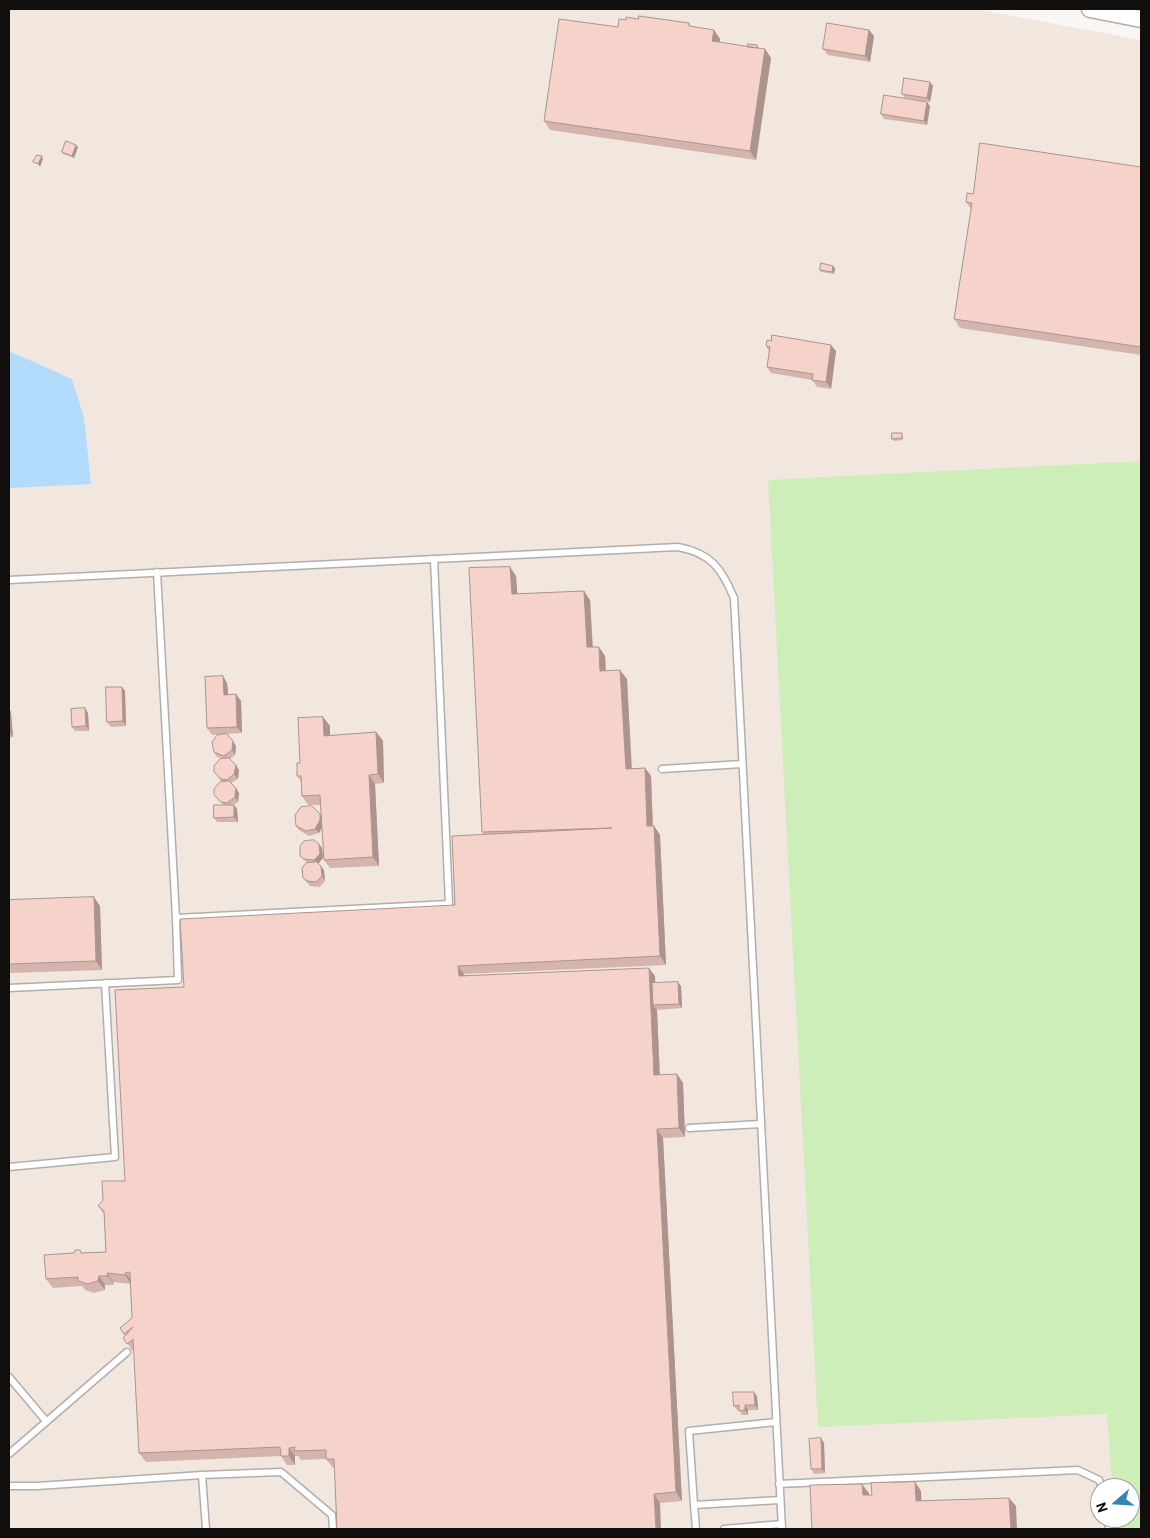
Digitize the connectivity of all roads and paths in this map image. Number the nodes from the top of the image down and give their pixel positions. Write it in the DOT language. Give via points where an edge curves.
graph roads {
  1 [pos="1090,9"];
  2 [pos="1141,19"];
  3 [pos="434,559"];
  4 [pos="157,572"];
  5 [pos="9,580"];
  6 [pos="742,764"];
  7 [pos="662,769"];
  8 [pos="176,918"];
  9 [pos="105,983"];
  10 [pos="9,988"];
  11 [pos="760,1124"];
  12 [pos="689,1128"];
  13 [pos="9,1166"];
  14 [pos="127,1352"];
  15 [pos="9,1377"];
  16 [pos="46,1421"];
  17 [pos="776,1422"];
  18 [pos="9,1454"];
  19 [pos="202,1475"];
  20 [pos="1095,1478"];
  21 [pos="779,1484"];
  22 [pos="9,1486"];
  23 [pos="780,1500"];
  24 [pos="694,1505"];
  25 [pos="782,1527"];
  26 [pos="206,1529"];
  27 [pos="333,1529"];
  28 [pos="696,1529"];
  29 [pos="724,1529"];
  1 -- 2 [label="street"];
  3 -- 4 [label="lane"];
  3 -- 6 [label="lane" via="678,547 705,556 718,566 734,598"];
  3 -- 8 [label="lane" via="449,904"];
  4 -- 5 [label="lane"];
  4 -- 8 [label="lane"];
  6 -- 7 [label="lane"];
  6 -- 11 [label="lane"];
  8 -- 9 [label="lane" via="178,980"];
  9 -- 10 [label="lane"];
  9 -- 13 [label="lane" via="115,1157"];
  11 -- 12 [label="lane"];
  11 -- 17 [label="lane"];
  14 -- 16 [label="lane"];
  15 -- 16 [label="lane"];
  16 -- 18 [label="lane"];
  17 -- 21 [label="lane"];
  17 -- 24 [label="lane" via="689,1431"];
  19 -- 22 [label="lane"];
  19 -- 26 [label="lane"];
  19 -- 27 [label="lane" via="281,1472 332,1515"];
  20 -- 21 [label="lane" via="1078,1470"];
  21 -- 23 [label="lane"];
  23 -- 24 [label="lane"];
  23 -- 25 [label="lane"];
  24 -- 28 [label="lane"];
  25 -- 29 [label="lane"];
}
